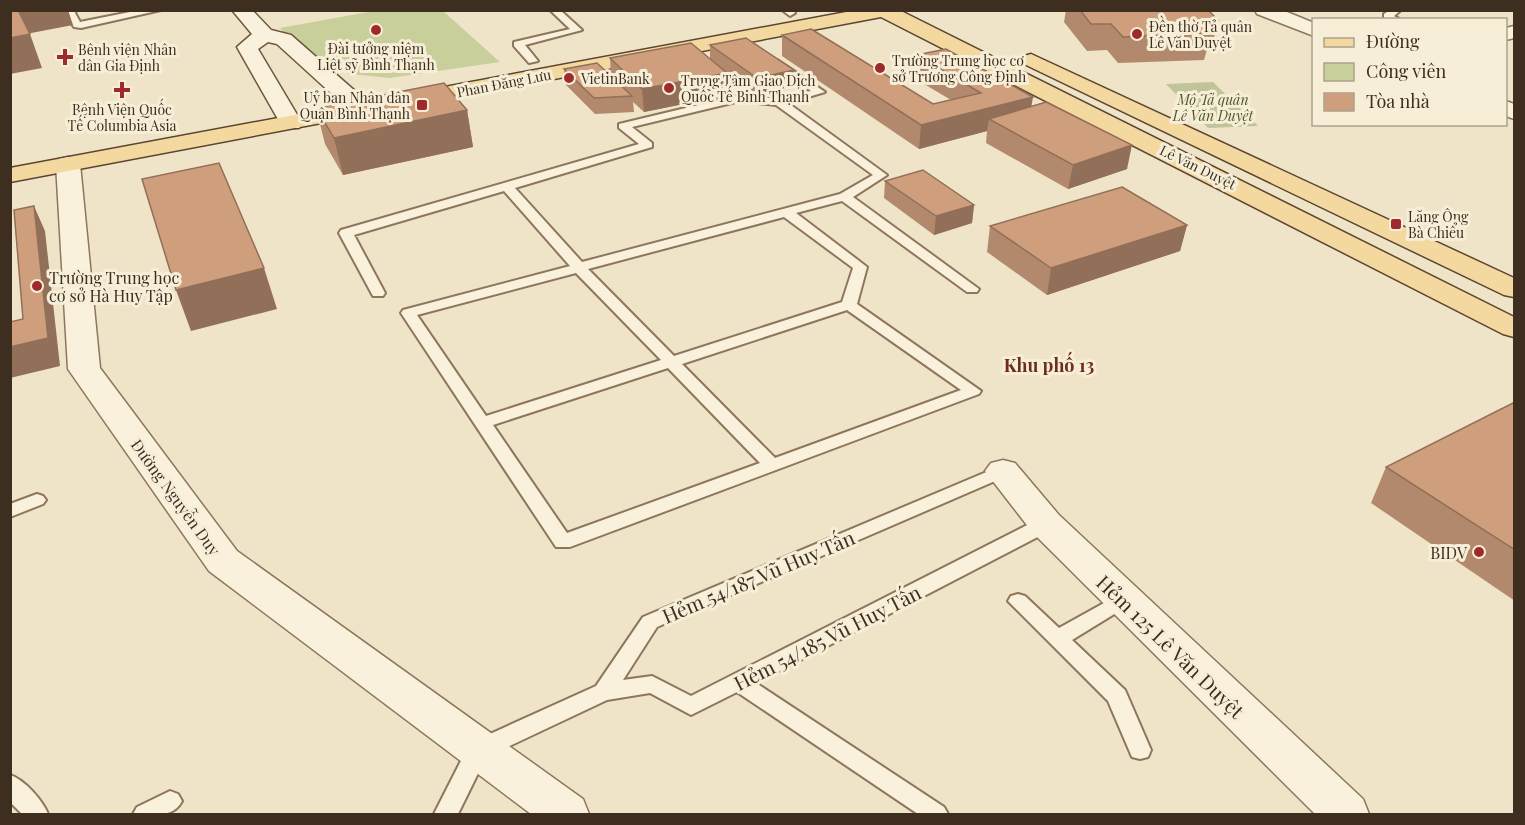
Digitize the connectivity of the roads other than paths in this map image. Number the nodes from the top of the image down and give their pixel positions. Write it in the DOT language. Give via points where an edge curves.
graph roads {
  1 [pos="72,10"];
  2 [pos="157,10"];
  3 [pos="241,10"];
  4 [pos="554,10"];
  5 [pos="924,10"];
  6 [pos="1264,10"];
  7 [pos="1397,10"];
  8 [pos="793,11"];
  9 [pos="885,11"];
  10 [pos="1392,18"];
  11 [pos="1312,29"];
  12 [pos="264,35"];
  13 [pos="770,58"];
  14 [pos="533,60"];
  15 [pos="345,95"];
  16 [pos="779,102"];
  17 [pos="363,110"];
  18 [pos="287,115"];
  19 [pos="10,159"];
  20 [pos="68,164"];
  21 [pos="10,175"];
  22 [pos="1280,177"];
  23 [pos="506,186"];
  24 [pos="1244,190"];
  25 [pos="844,197"];
  26 [pos="786,212"];
  27 [pos="578,267"];
  28 [pos="972,289"];
  29 [pos="1515,289"];
  30 [pos="378,293"];
  31 [pos="849,305"];
  32 [pos="1511,322"];
  33 [pos="671,364"];
  34 [pos="482,423"];
  35 [pos="771,464"];
  36 [pos="1003,471"];
  37 [pos="37,500"];
  38 [pos="10,511"];
  39 [pos="1046,524"];
  40 [pos="1122,600"];
  41 [pos="1018,601"];
  42 [pos="1059,638"];
  43 [pos="740,683"];
  44 [pos="604,692"];
  45 [pos="478,750"];
  46 [pos="1140,750"];
  47 [pos="10,784"];
  48 [pos="170,801"];
  49 [pos="36,814"];
  50 [pos="145,814"];
  51 [pos="446,814"];
  52 [pos="566,814"];
  53 [pos="936,814"];
  54 [pos="1346,814"];
  1 -- 2 [label="lane" via="70,14 77,25 85,25"];
  3 -- 12 [label="street"];
  4 -- 14 [label="lane" via="576,30 518,44"];
  5 -- 22 [label="main road, Lê Văn Duyệt"];
  6 -- 11 [label="street"];
  7 -- 10 [label="lane" via="1387,16"];
  8 -- 14 [label="main road, Phan Đăng Lưu"];
  9 -- 17 [label="main road, Phan Đăng Lưu" via="746,42"];
  9 -- 24 [label="main road, Lê Văn Duyệt"];
  12 -- 15 [label="street" via="284,39"];
  12 -- 18 [label="street" via="247,48"];
  13 -- 16 [label="lane" via="820,92"];
  14 -- 15 [label="main road, Phan Đăng Lưu"];
  15 -- 17 [label="street"];
  15 -- 18 [label="main road, Phan Đăng Lưu"];
  16 -- 23 [label="lane" via="740,98 623,126 648,145"];
  16 -- 25 [label="lane" via="881,175"];
  17 -- 18 [label="main road, Phan Đăng Lưu"];
  18 -- 19 [label="main road, Phan Đăng Lưu"];
  18 -- 20 [label="main road, Phan Đăng Lưu"];
  20 -- 21 [label="main road, Phan Đăng Lưu"];
  20 -- 45 [label="street, Đường Nguyễn Duy" via="84,369 223,561"];
  22 -- 24 [label="main road"];
  22 -- 29 [label="main road, Lê Văn Duyệt"];
  23 -- 27 [label="lane"];
  23 -- 30 [label="lane" via="346,233"];
  24 -- 32 [label="main road, Lê Văn Duyệt"];
  25 -- 26 [label="lane"];
  25 -- 28 [label="lane"];
  26 -- 27 [label="lane"];
  26 -- 31 [label="lane" via="860,267"];
  27 -- 33 [label="lane"];
  27 -- 34 [label="lane" via="408,313"];
  31 -- 33 [label="lane"];
  31 -- 35 [label="lane" via="973,391"];
  33 -- 34 [label="lane"];
  33 -- 35 [label="lane"];
  34 -- 35 [label="lane" via="563,542"];
  36 -- 39 [label="street, Hẻm 125 Lê Văn Duyệt"];
  36 -- 44 [label="lane, Hẻm 54/187 Vũ Huy Tấn" via="650,622"];
  37 -- 38 [label="lane"];
  39 -- 40 [label="street, Hẻm 125 Lê Văn Duyệt"];
  39 -- 43 [label="lane, Hẻm 54/185 Vũ Huy Tấn"];
  40 -- 42 [label="lane"];
  40 -- 54 [label="street, Hẻm 125 Lê Văn Duyệt"];
  41 -- 42 [label="lane"];
  42 -- 46 [label="lane" via="1117,696"];
  43 -- 44 [label="lane, Hẻm 54/185 Vũ Huy Tấn" via="691,706 652,684"];
  43 -- 53 [label="lane"];
  44 -- 45 [label="lane"];
  45 -- 51 [label="lane"];
  45 -- 52 [label="street, Đường Nguyễn Duy"];
  47 -- 49 [label="lane"];
  48 -- 50 [label="lane"];
}
